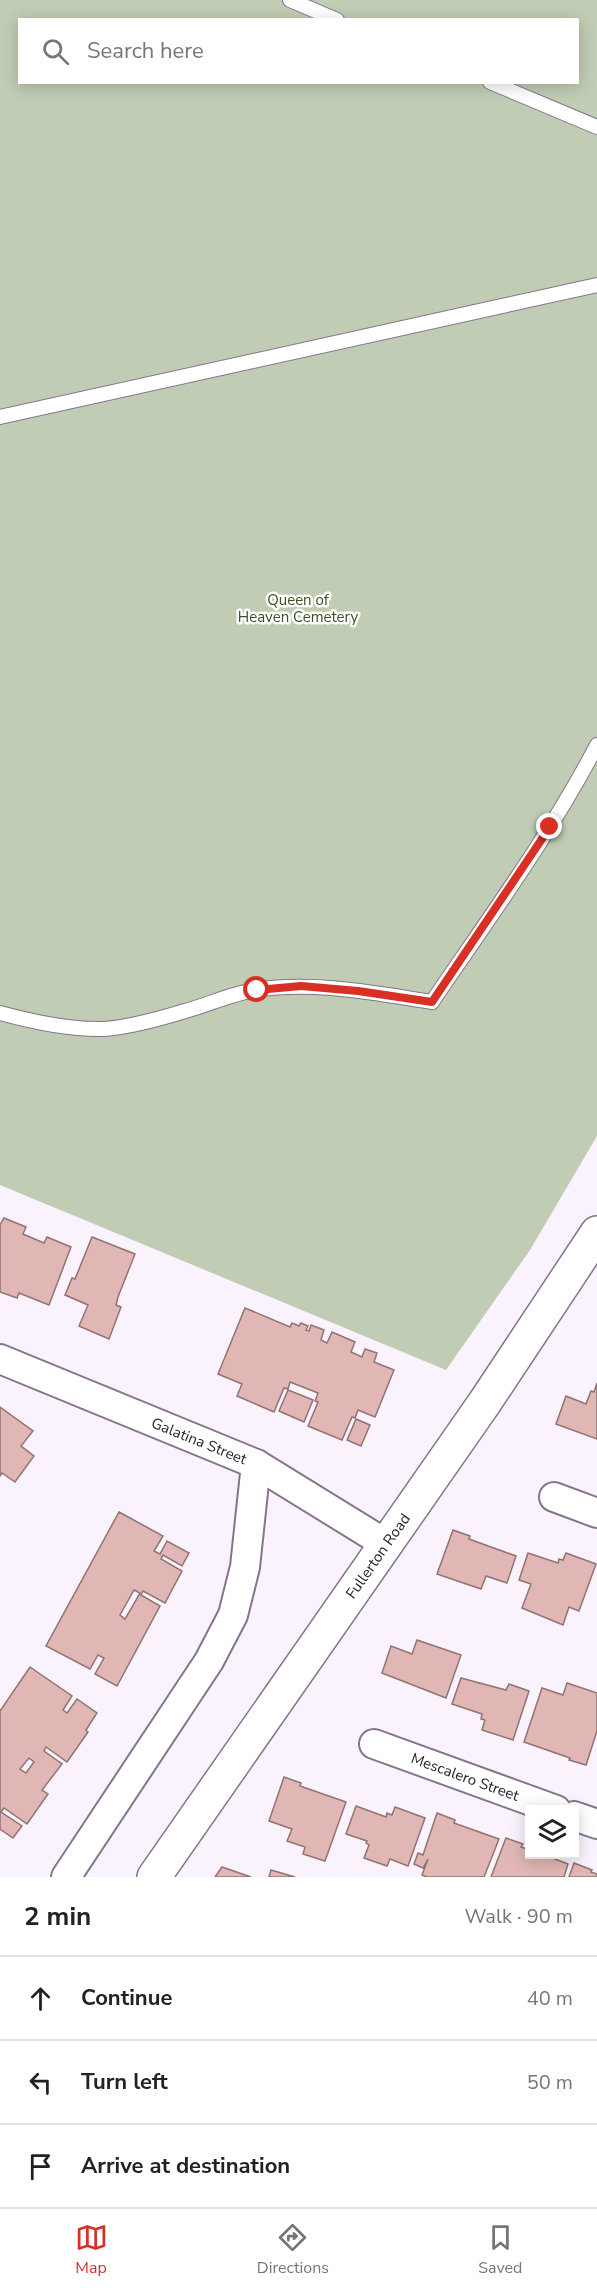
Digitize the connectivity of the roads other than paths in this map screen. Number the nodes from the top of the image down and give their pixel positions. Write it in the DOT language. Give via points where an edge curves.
graph roads {
  1 [pos="290,0"];
  2 [pos="332,18"];
  3 [pos="495,84"];
  4 [pos="597,127"];
  5 [pos="597,285"];
  6 [pos="0,417"];
  7 [pos="597,745"];
  8 [pos="0,1013"];
  9 [pos="597,1233"];
  10 [pos="0,1359"];
  11 [pos="256,1464"];
  12 [pos="554,1497"];
  13 [pos="597,1513"];
  14 [pos="386,1544"];
  15 [pos="374,1744"];
  16 [pos="545,1805"];
  17 [pos="579,1818"];
  18 [pos="597,1824"];
  19 [pos="66,1877"];
  20 [pos="154,1877"];
  1 -- 2 [label="lane"];
  3 -- 4 [label="lane"];
  5 -- 6 [label="lane"];
  7 -- 8 [label="lane" via="550,827 432,1002 301,986 227,996 188,1011 104,1029"];
  9 -- 14 [label="main road, Fullerton Road"];
  10 -- 11 [label="street, Galatina Street"];
  11 -- 14 [label="street, Galatina Street"];
  11 -- 19 [label="street" via="245,1567 233,1615 209,1661"];
  12 -- 13 [label="street"];
  14 -- 20 [label="main road, Fullerton Road"];
  15 -- 16 [label="street, Mescalero Street"];
  17 -- 18 [label="street"];
}
